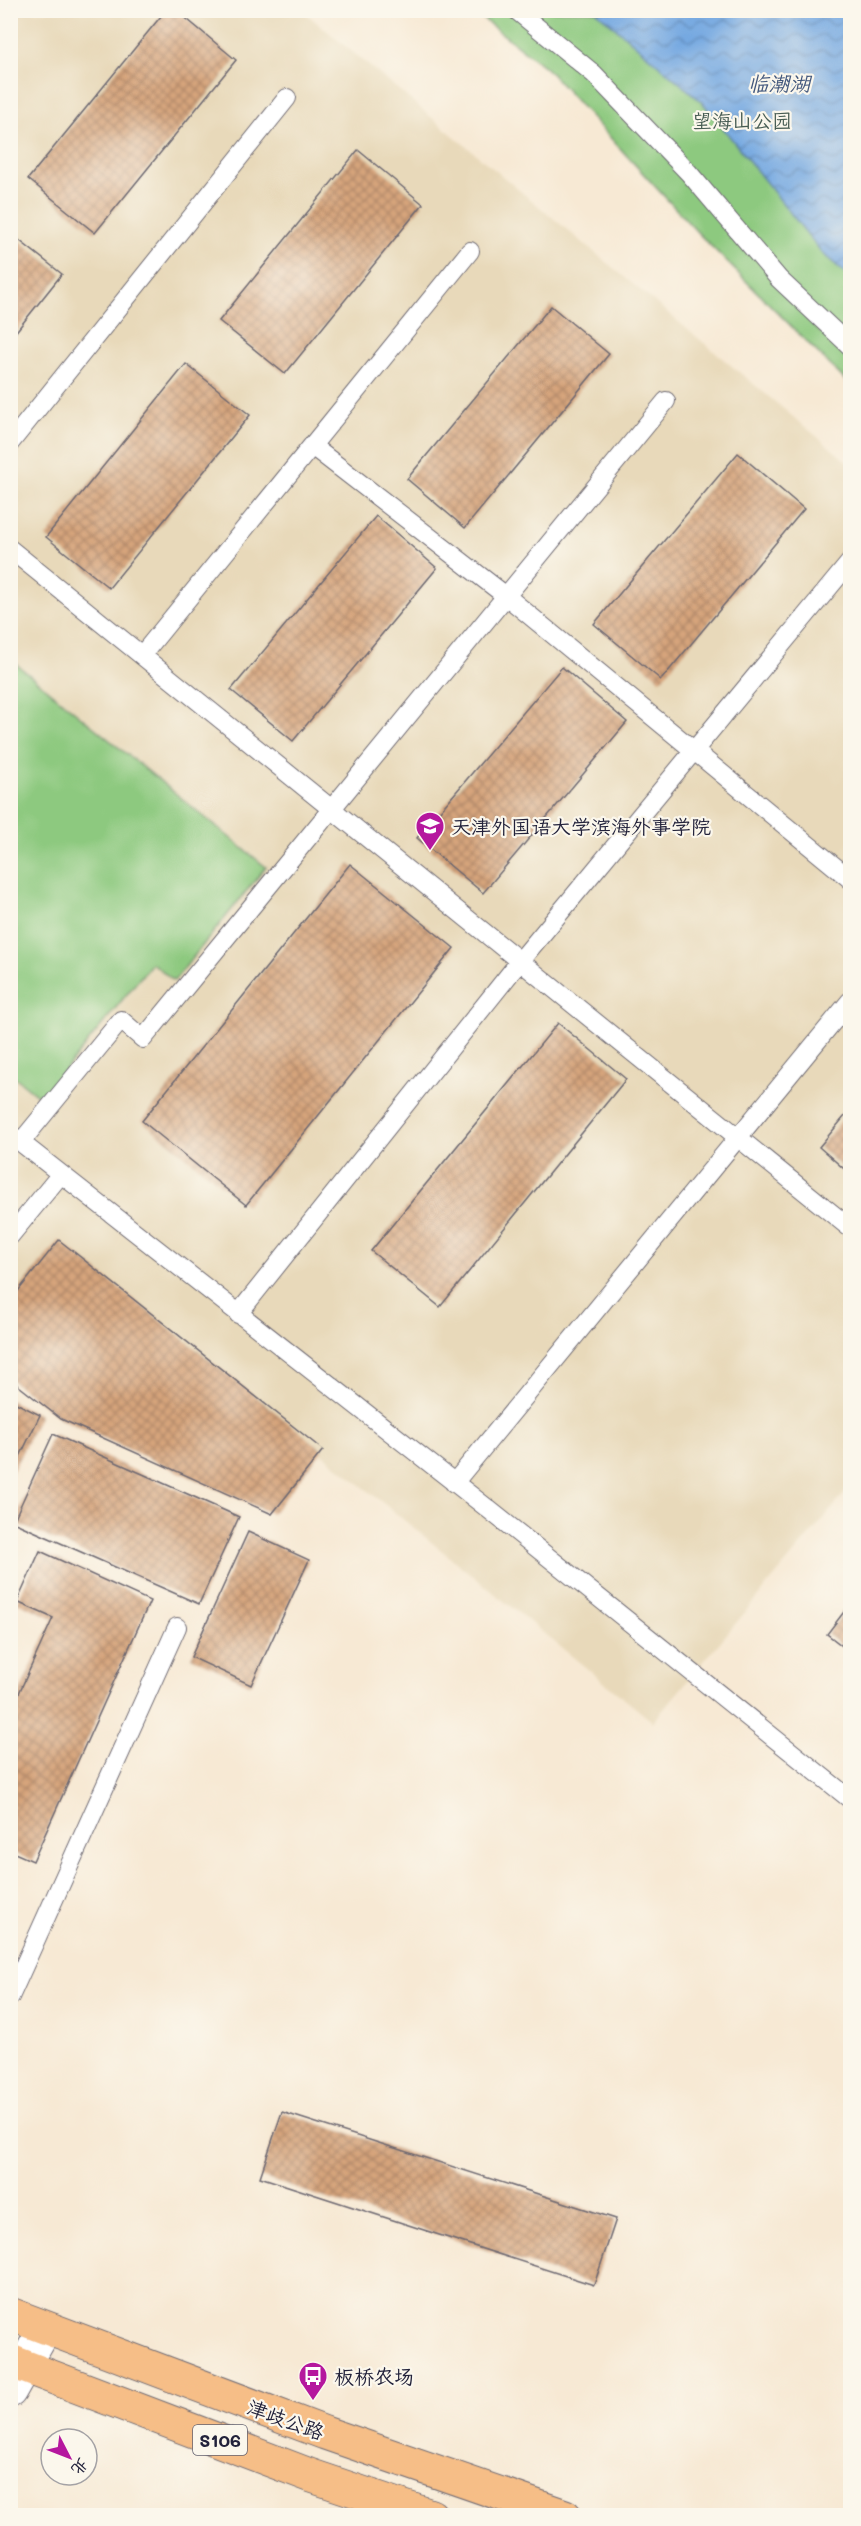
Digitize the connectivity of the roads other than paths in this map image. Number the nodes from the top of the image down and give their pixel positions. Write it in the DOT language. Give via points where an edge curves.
graph roads {
  1 [pos="516,10"];
  2 [pos="287,98"];
  3 [pos="470,250"];
  4 [pos="850,346"];
  5 [pos="666,401"];
  6 [pos="10,442"];
  7 [pos="312,446"];
  8 [pos="10,549"];
  9 [pos="850,562"];
  10 [pos="506,596"];
  11 [pos="142,655"];
  12 [pos="695,749"];
  13 [pos="332,809"];
  14 [pos="850,879"];
  15 [pos="520,961"];
  16 [pos="850,1001"];
  17 [pos="739,1137"];
  18 [pos="16,1138"];
  19 [pos="61,1174"];
  20 [pos="850,1228"];
  21 [pos="10,1236"];
  22 [pos="238,1314"];
  23 [pos="454,1483"];
  24 [pos="177,1627"];
  25 [pos="850,1799"];
  26 [pos="10,1997"];
  27 [pos="10,2314"];
  28 [pos="45,2329"];
  29 [pos="15,2373"];
  30 [pos="431,2516"];
  31 [pos="565,2516"];
  1 -- 4 [label="lane" via="594,74 689,173 779,279"];
  2 -- 6 [label="lane"];
  3 -- 7 [label="lane"];
  5 -- 10 [label="lane"];
  7 -- 10 [label="lane"];
  7 -- 11 [label="lane"];
  8 -- 11 [label="lane"];
  9 -- 12 [label="lane"];
  10 -- 12 [label="lane"];
  10 -- 13 [label="lane"];
  11 -- 13 [label="lane"];
  12 -- 14 [label="lane"];
  12 -- 15 [label="lane"];
  13 -- 15 [label="lane"];
  13 -- 18 [label="lane" via="143,1039 121,1020"];
  15 -- 17 [label="lane"];
  15 -- 22 [label="lane"];
  16 -- 17 [label="lane"];
  17 -- 20 [label="lane"];
  17 -- 23 [label="lane"];
  18 -- 19 [label="lane"];
  19 -- 21 [label="lane"];
  19 -- 22 [label="lane"];
  22 -- 23 [label="lane"];
  23 -- 25 [label="lane"];
  24 -- 26 [label="lane"];
  27 -- 28 [label="main road, 津歧公路 / S106"];
  28 -- 29 [label="street"];
  28 -- 31 [label="main road, 津歧公路 / S106" via="325,2433"];
  29 -- 30 [label="main road, S106"];
}
